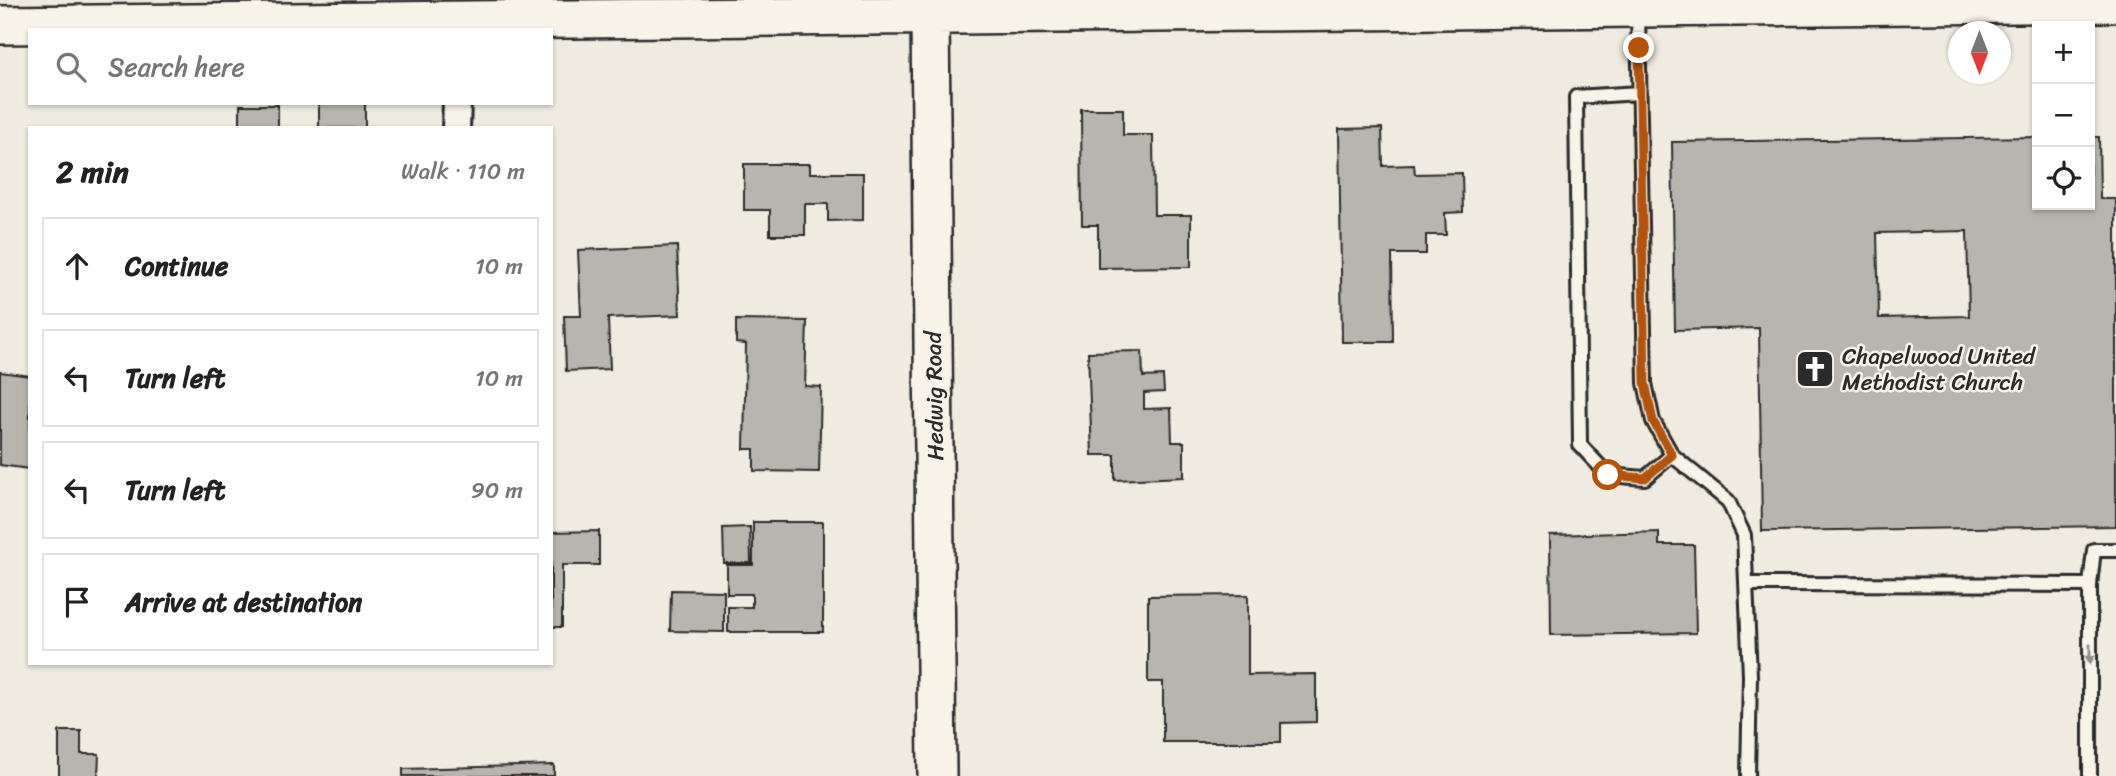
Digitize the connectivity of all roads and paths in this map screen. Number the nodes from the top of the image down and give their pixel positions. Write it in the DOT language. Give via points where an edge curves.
graph roads {
  1 [pos="2116,3"];
  2 [pos="1638,8"];
  3 [pos="930,15"];
  4 [pos="0,25"];
  5 [pos="459,25"];
  6 [pos="1639,93"];
  7 [pos="457,105"];
  8 [pos="456,126"];
  9 [pos="1672,455"];
  10 [pos="2116,550"];
  11 [pos="1748,584"];
  12 [pos="2090,585"];
  13 [pos="937,776"];
  14 [pos="1748,776"];
  15 [pos="2091,776"];
  1 -- 2 [label="street"];
  2 -- 3 [label="street"];
  2 -- 6 [label="lane"];
  3 -- 5 [label="street"];
  3 -- 13 [label="street, Hedwig Road"];
  4 -- 5 [label="street"];
  6 -- 9 [label="lane" via="1645,383 1653,421"];
  6 -- 9 [label="lane" via="1576,97 1580,445 1608,475 1645,478"];
  7 -- 8 [label="street"];
  9 -- 11 [label="lane" via="1728,501 1744,535"];
  10 -- 12 [label="lane" via="2094,550"];
  11 -- 12 [label="lane"];
  11 -- 14 [label="lane"];
  12 -- 15 [label="lane, one-way"];
}
